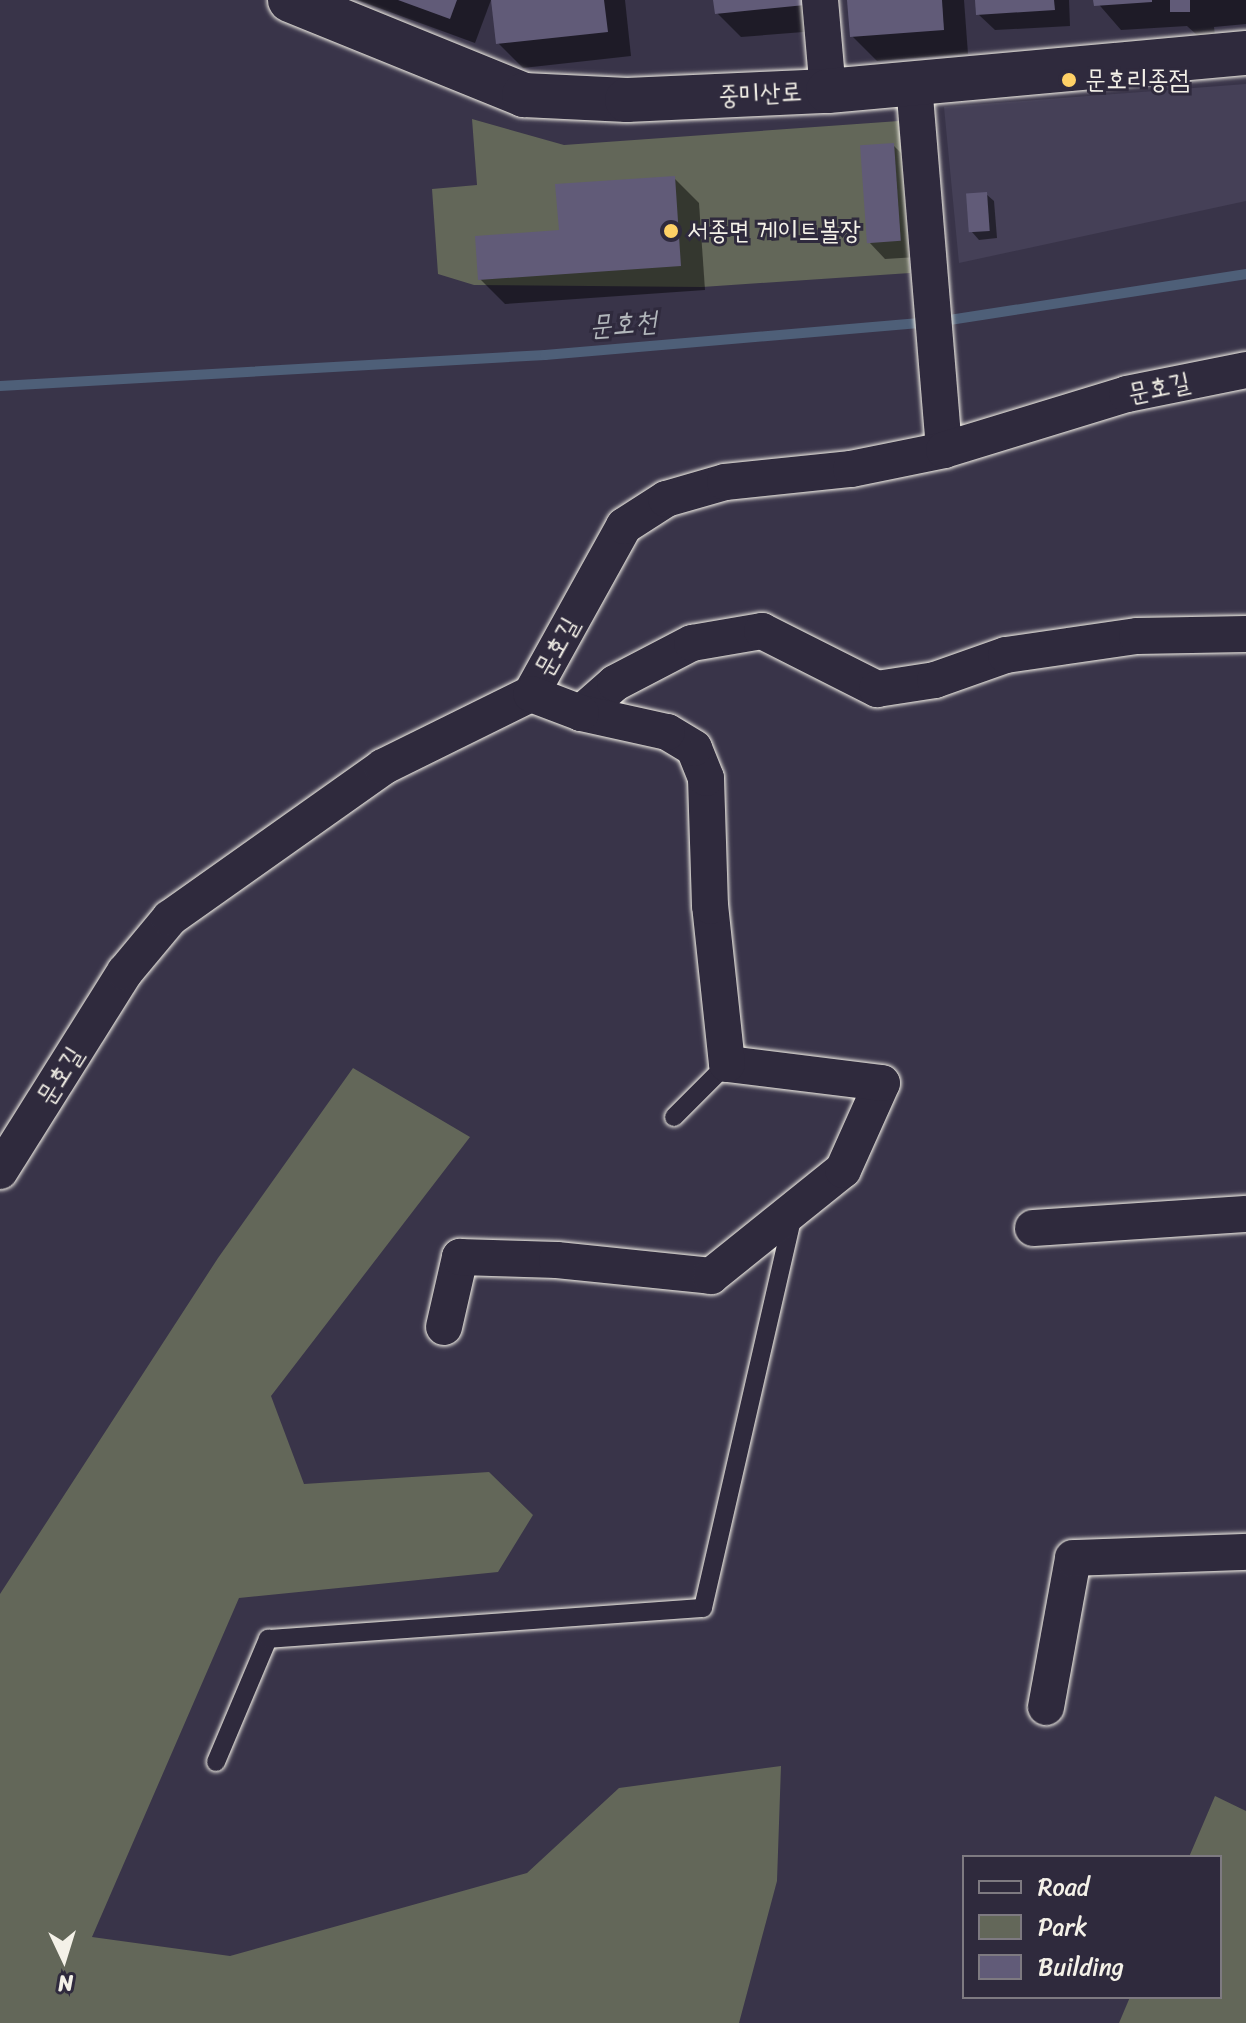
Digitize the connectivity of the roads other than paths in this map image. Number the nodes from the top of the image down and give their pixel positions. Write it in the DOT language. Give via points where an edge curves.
graph roads {
  1 [pos="290,0"];
  2 [pos="820,0"];
  3 [pos="1246,53"];
  4 [pos="914,84"];
  5 [pos="828,91"];
  6 [pos="1246,370"];
  7 [pos="944,450"];
  8 [pos="1246,634"];
  9 [pos="531,694"];
  10 [pos="581,713"];
  11 [pos="727,1064"];
  12 [pos="674,1117"];
  13 [pos="0,1171"];
  14 [pos="794,1212"];
  15 [pos="1246,1214"];
  16 [pos="1033,1228"];
  17 [pos="444,1327"];
  18 [pos="1246,1552"];
  19 [pos="1046,1707"];
  20 [pos="216,1762"];
  1 -- 5 [label="main road, 중미산로" via="524,95 627,100"];
  2 -- 5 [label="street"];
  3 -- 4 [label="main road, 중미산로"];
  4 -- 5 [label="main road, 중미산로"];
  4 -- 7 [label="street"];
  6 -- 7 [label="street, 문호길" via="1127,394"];
  7 -- 9 [label="street, 문호길" via="851,469 725,482 666,499 624,526"];
  8 -- 10 [label="street" via="1137,636 1006,655 935,680 877,689 796,653 762,631 692,643 615,683"];
  9 -- 10 [label="street"];
  9 -- 13 [label="street, 문호길" via="383,767 170,918 125,972"];
  10 -- 11 [label="street" via="667,732 694,748 706,778 710,906"];
  11 -- 12 [label="lane"];
  11 -- 14 [label="street" via="882,1083 843,1170"];
  14 -- 17 [label="street" via="711,1276 557,1260 460,1257"];
  14 -- 20 [label="lane" via="703,1608 268,1639"];
  15 -- 16 [label="street"];
  18 -- 19 [label="street" via="1073,1558"];
}
